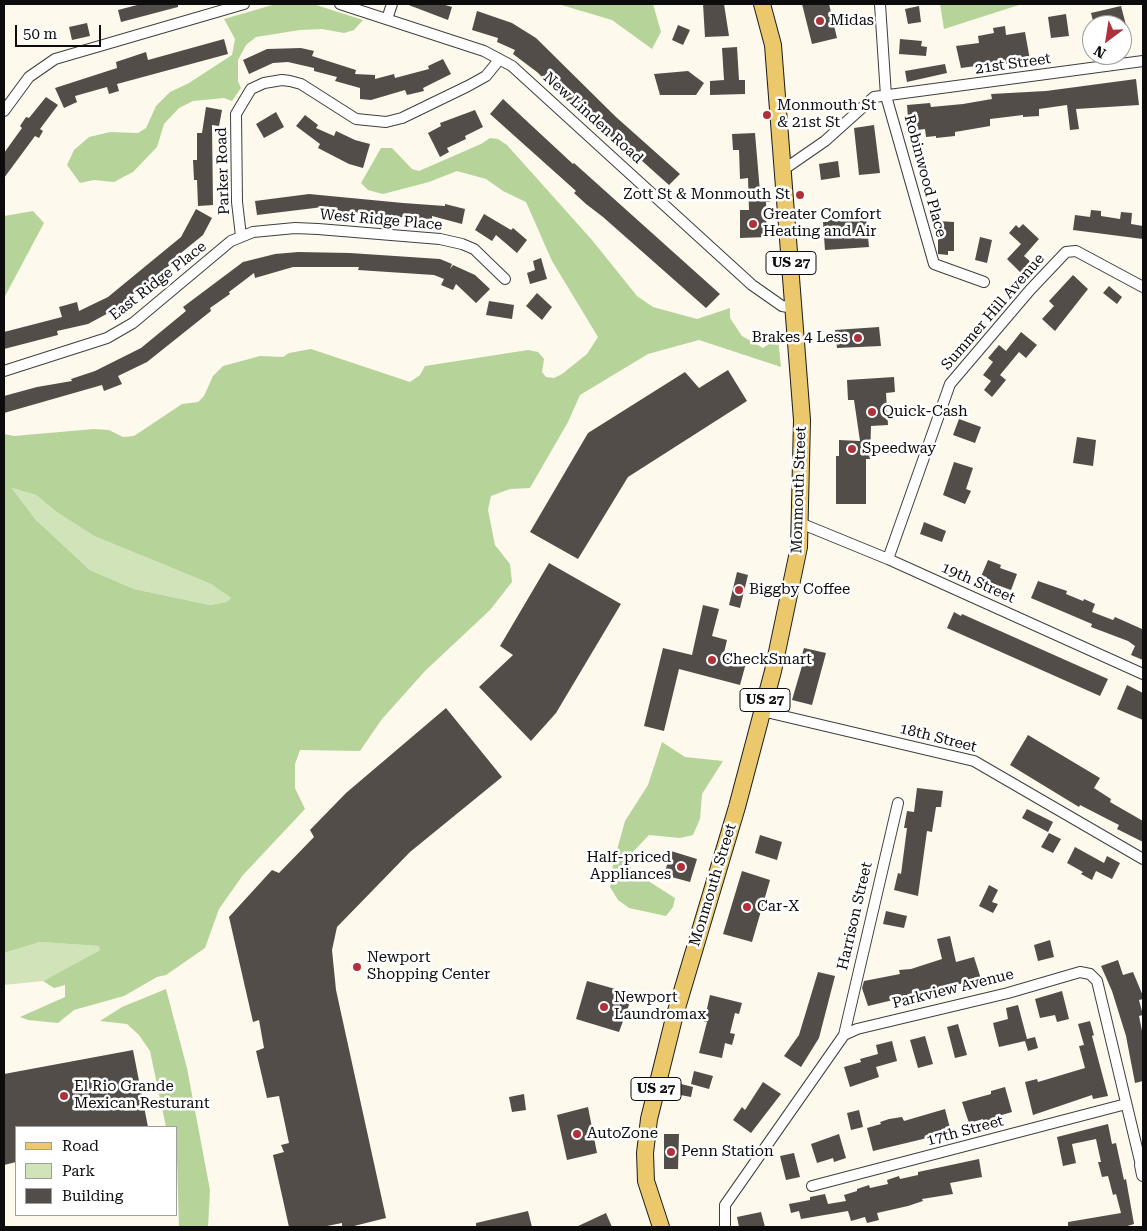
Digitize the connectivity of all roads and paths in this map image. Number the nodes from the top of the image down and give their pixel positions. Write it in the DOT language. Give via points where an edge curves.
graph roads {
  1 [pos="244,4"];
  2 [pos="340,4"];
  3 [pos="392,4"];
  4 [pos="762,4"];
  5 [pos="880,4"];
  6 [pos="387,19"];
  7 [pos="498,60"];
  8 [pos="1143,61"];
  9 [pos="886,96"];
  10 [pos="4,111"];
  11 [pos="783,170"];
  12 [pos="241,236"];
  13 [pos="505,279"];
  14 [pos="984,282"];
  15 [pos="1143,287"];
  16 [pos="794,308"];
  17 [pos="4,371"];
  18 [pos="800,523"];
  19 [pos="888,559"];
  20 [pos="1143,674"];
  21 [pos="762,711"];
  22 [pos="898,803"];
  23 [pos="1143,860"];
  24 [pos="844,1036"];
  25 [pos="1126,1104"];
  26 [pos="1142,1168"];
  27 [pos="812,1186"];
  28 [pos="661,1227"];
  29 [pos="725,1227"];
  1 -- 10 [label="street" via="55,59 29,77"];
  2 -- 6 [label="street, New Linden Road"];
  3 -- 6 [label="street"];
  4 -- 11 [label="main road, Monmouth Street / US 27" via="773,45"];
  5 -- 9 [label="street, Robinwood Place"];
  6 -- 7 [label="street, New Linden Road" via="484,51"];
  7 -- 12 [label="street, Parker Road" via="486,76 468,86 402,118 386,122 356,119 301,84 290,81 264,83 251,89 236,114"];
  7 -- 16 [label="street, New Linden Road" via="512,66 562,109 757,289 782,306"];
  8 -- 9 [label="street, 21st Street"];
  9 -- 11 [label="street, 21st Street" via="874,97 825,141"];
  9 -- 14 [label="street, Robinwood Place" via="934,264"];
  11 -- 16 [label="main road, Monmouth Street / US 27"];
  12 -- 13 [label="street, West Ridge Place" via="295,228 440,239 474,250"];
  12 -- 17 [label="street, East Ridge Place" via="126,326 88,344"];
  15 -- 19 [label="street, Summer Hill Avenue" via="1076,251 1066,252 1036,284 950,384"];
  16 -- 18 [label="main road, Monmouth Street / US 27" via="802,420"];
  18 -- 19 [label="street, 19th Street"];
  18 -- 21 [label="main road, Monmouth Street / US 27" via="797,559"];
  19 -- 20 [label="street, 19th Street"];
  21 -- 23 [label="street, 18th Street" via="974,761"];
  21 -- 28 [label="main road, Monmouth Street / US 27" via="718,874 722,890 695,985 680,1001 646,1138 647,1187"];
  22 -- 24 [label="street, Harrison Street"];
  24 -- 25 [label="street, Parkview Avenue" via="857,1029 1086,972 1096,981"];
  24 -- 29 [label="street" via="725,1205"];
  25 -- 26 [label="street, Parkview Avenue"];
  25 -- 27 [label="street, 17th Street"];
}
